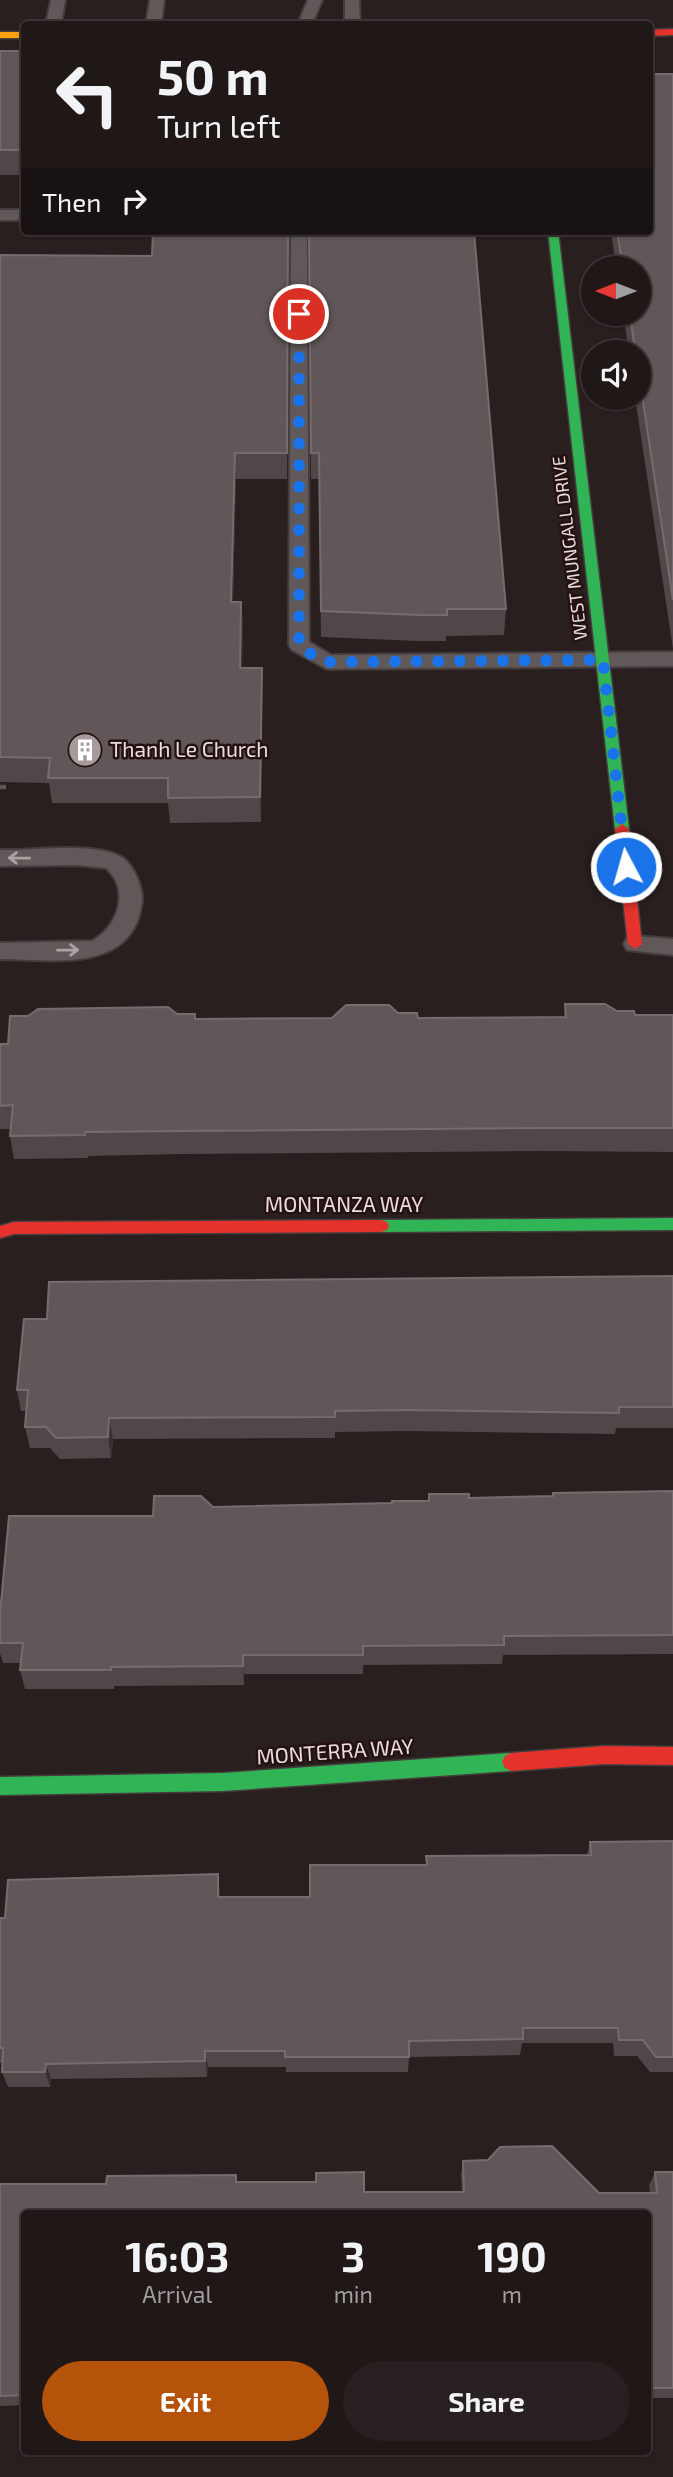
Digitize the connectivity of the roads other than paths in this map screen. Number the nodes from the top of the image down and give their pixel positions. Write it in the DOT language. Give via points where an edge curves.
graph roads {
  1 [pos="58,0"];
  2 [pos="157,0"];
  3 [pos="315,0"];
  4 [pos="352,0"];
  5 [pos="54,21"];
  6 [pos="154,21"];
  7 [pos="307,21"];
  8 [pos="353,21"];
  9 [pos="653,33"];
  10 [pos="673,33"];
  11 [pos="0,35"];
  12 [pos="21,35"];
  13 [pos="0,215"];
  14 [pos="21,215"];
  15 [pos="299,235"];
  16 [pos="553,235"];
  17 [pos="673,659"];
  18 [pos="603,660"];
  19 [pos="0,858"];
  20 [pos="635,944"];
  21 [pos="673,947"];
  22 [pos="0,951"];
  23 [pos="673,1224"];
  24 [pos="7,1230"];
  25 [pos="673,1756"];
  26 [pos="0,1786"];
  1 -- 5 [label="lane"];
  2 -- 6 [label="lane"];
  3 -- 7 [label="lane"];
  4 -- 8 [label="lane"];
  9 -- 10 [label="street"];
  11 -- 12 [label="street"];
  13 -- 14 [label="lane"];
  15 -- 18 [label="lane" via="299,645 327,662"];
  16 -- 18 [label="street, WEST MUNGALL DRIVE"];
  17 -- 18 [label="lane"];
  18 -- 20 [label="street, WEST MUNGALL DRIVE"];
  22 -- 19 [label="lane, one-way" via="96,948 107,943 127,919 131,898 125,876 114,863"];
  20 -- 21 [label="lane"];
  23 -- 24 [label="street, MONTANZA WAY"];
  25 -- 26 [label="street, MONTERRA WAY" via="604,1755 223,1782"];
}
